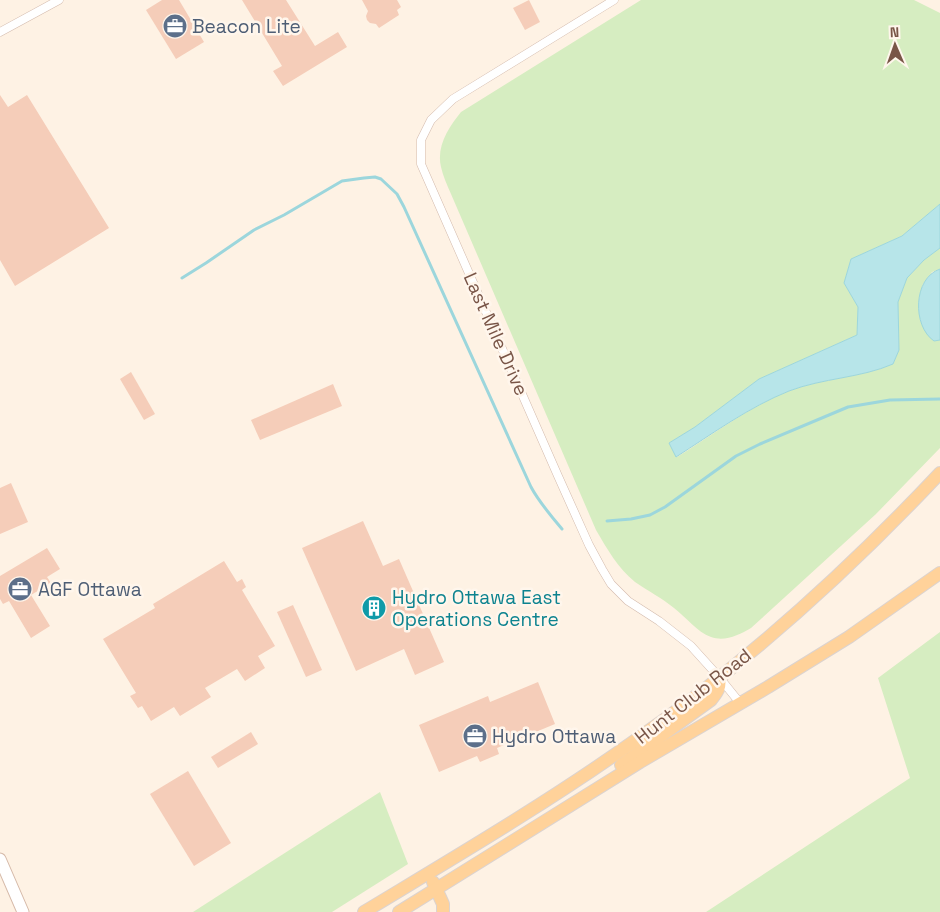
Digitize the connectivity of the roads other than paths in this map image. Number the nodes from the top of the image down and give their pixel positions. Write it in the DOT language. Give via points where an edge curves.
graph roads {
  1 [pos="59,0"];
  2 [pos="614,0"];
  3 [pos="0,32"];
  4 [pos="940,473"];
  5 [pos="940,573"];
  6 [pos="719,677"];
  7 [pos="740,703"];
  8 [pos="548,820"];
  9 [pos="0,859"];
  10 [pos="429,873"];
  11 [pos="436,889"];
  12 [pos="23,912"];
  13 [pos="364,912"];
  14 [pos="398,912"];
  15 [pos="443,912"];
  1 -- 3 [label="street"];
  2 -- 6 [label="street, Last Mile Drive" via="453,99 431,120 421,140 422,164 602,570 628,601 675,632"];
  4 -- 6 [label="main road, Hunt Club Road" via="867,548"];
  5 -- 7 [label="main road, Hunt Club Road" via="849,637"];
  6 -- 7 [label="street, Last Mile Drive"];
  6 -- 8 [label="main road" via="720,685 711,700 557,810"];
  6 -- 10 [label="main road, Hunt Club Road" via="567,787"];
  7 -- 8 [label="main road, Hunt Club Road"];
  8 -- 11 [label="main road, Hunt Club Road"];
  9 -- 12 [label="main road"];
  10 -- 11 [label="main road"];
  10 -- 13 [label="main road, Hunt Club Road"];
  11 -- 14 [label="main road, Hunt Club Road"];
  11 -- 15 [label="main road"];
}
